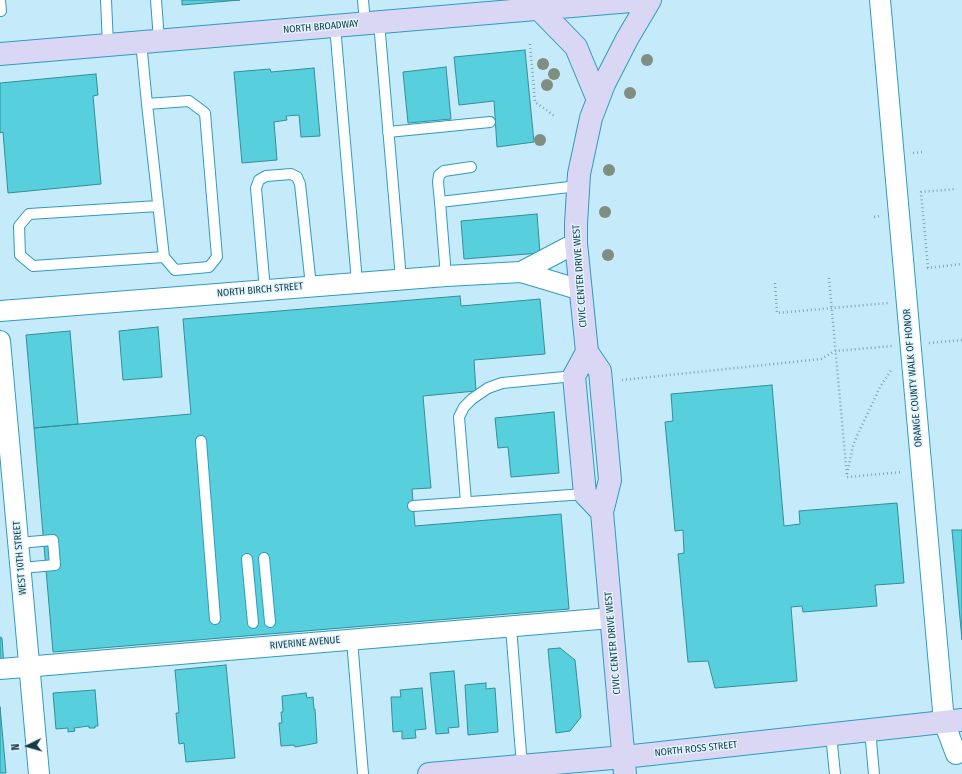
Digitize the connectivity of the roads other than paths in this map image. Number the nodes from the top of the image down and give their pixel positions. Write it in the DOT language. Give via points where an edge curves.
graph roads {
  1 [pos="0,0"];
  2 [pos="106,0"];
  3 [pos="156,0"];
  4 [pos="363,0"];
  5 [pos="643,0"];
  6 [pos="650,0"];
  7 [pos="880,0"];
  8 [pos="492,6"];
  9 [pos="540,8"];
  10 [pos="1,11"];
  11 [pos="372,23"];
  12 [pos="335,26"];
  13 [pos="150,41"];
  14 [pos="108,45"];
  15 [pos="0,54"];
  16 [pos="598,100"];
  17 [pos="147,104"];
  18 [pos="490,122"];
  19 [pos="388,132"];
  20 [pos="471,167"];
  21 [pos="578,186"];
  22 [pos="440,202"];
  23 [pos="158,206"];
  24 [pos="576,243"];
  25 [pos="164,257"];
  26 [pos="521,272"];
  27 [pos="446,276"];
  28 [pos="401,279"];
  29 [pos="357,282"];
  30 [pos="311,286"];
  31 [pos="265,290"];
  32 [pos="581,290"];
  33 [pos="0,311"];
  34 [pos="0,341"];
  35 [pos="587,352"];
  36 [pos="574,376"];
  37 [pos="201,441"];
  38 [pos="585,494"];
  39 [pos="466,502"];
  40 [pos="413,506"];
  41 [pos="602,512"];
  42 [pos="12,536"];
  43 [pos="264,558"];
  44 [pos="247,559"];
  45 [pos="21,568"];
  46 [pos="611,618"];
  47 [pos="215,619"];
  48 [pos="270,622"];
  49 [pos="253,623"];
  50 [pos="511,627"];
  51 [pos="352,640"];
  52 [pos="30,666"];
  53 [pos="0,669"];
  54 [pos="953,721"];
  55 [pos="870,730"];
  56 [pos="830,735"];
  57 [pos="956,754"];
  58 [pos="624,765"];
  59 [pos="522,766"];
  60 [pos="39,774"];
  61 [pos="363,774"];
  62 [pos="429,774"];
  63 [pos="835,774"];
  64 [pos="874,774"];
  1 -- 10 [label="lane"];
  2 -- 14 [label="lane"];
  3 -- 13 [label="lane"];
  4 -- 11 [label="lane"];
  5 -- 9 [label="main road, NORTH BROADWAY"];
  6 -- 16 [label="main road, CIVIC CENTER DRIVE WEST" via="627,39"];
  7 -- 54 [label="street, ORANGE COUNTY WALK OF HONOR" via="921,470"];
  8 -- 9 [label="main road, NORTH BROADWAY"];
  8 -- 11 [label="main road, NORTH BROADWAY"];
  9 -- 16 [label="main road" via="576,47"];
  11 -- 12 [label="main road, NORTH BROADWAY"];
  11 -- 19 [label="lane"];
  12 -- 13 [label="main road, NORTH BROADWAY"];
  12 -- 29 [label="lane"];
  13 -- 14 [label="main road, NORTH BROADWAY"];
  13 -- 17 [label="lane"];
  14 -- 15 [label="main road, NORTH BROADWAY"];
  16 -- 21 [label="main road, CIVIC CENTER DRIVE WEST" via="591,118"];
  17 -- 23 [label="lane"];
  17 -- 25 [label="lane" via="189,101 205,113 217,257 209,267 175,270"];
  18 -- 19 [label="lane"];
  19 -- 28 [label="lane"];
  20 -- 22 [label="lane" via="444,171 440,175"];
  21 -- 22 [label="lane"];
  21 -- 24 [label="main road, CIVIC CENTER DRIVE WEST"];
  22 -- 27 [label="lane"];
  23 -- 25 [label="lane"];
  23 -- 25 [label="lane" via="29,214 19,226 20,255 33,266"];
  24 -- 26 [label="street, NORTH BIRCH STREET"];
  24 -- 32 [label="main road, CIVIC CENTER DRIVE WEST"];
  26 -- 27 [label="street, NORTH BIRCH STREET"];
  26 -- 32 [label="street, NORTH BIRCH STREET"];
  27 -- 28 [label="street, NORTH BIRCH STREET"];
  28 -- 29 [label="street, NORTH BIRCH STREET"];
  29 -- 30 [label="street, NORTH BIRCH STREET"];
  30 -- 31 [label="street, NORTH BIRCH STREET"];
  30 -- 31 [label="lane" via="300,184 297,177 291,174 266,176 260,180 256,188"];
  31 -- 33 [label="street, NORTH BIRCH STREET"];
  32 -- 35 [label="main road, CIVIC CENTER DRIVE WEST"];
  34 -- 42 [label="street, WEST 10TH STREET"];
  35 -- 36 [label="main road"];
  35 -- 41 [label="main road, CIVIC CENTER DRIVE WEST" via="600,371 610,480"];
  36 -- 38 [label="main road"];
  36 -- 39 [label="lane" via="502,382 488,388 464,407 459,418"];
  37 -- 47 [label="lane"];
  38 -- 39 [label="lane"];
  38 -- 41 [label="main road"];
  39 -- 40 [label="lane"];
  41 -- 46 [label="main road, CIVIC CENTER DRIVE WEST"];
  42 -- 45 [label="street, WEST 10TH STREET"];
  42 -- 45 [label="lane" via="53,540 55,565"];
  43 -- 48 [label="lane"];
  44 -- 49 [label="lane"];
  45 -- 52 [label="street, WEST 10TH STREET"];
  46 -- 50 [label="street, RIVERINE AVENUE"];
  46 -- 58 [label="main road, CIVIC CENTER DRIVE WEST"];
  50 -- 51 [label="street, RIVERINE AVENUE"];
  50 -- 59 [label="lane"];
  51 -- 52 [label="street, RIVERINE AVENUE"];
  51 -- 61 [label="lane"];
  52 -- 53 [label="street, RIVERINE AVENUE"];
  52 -- 60 [label="street, WEST 10TH STREET"];
  54 -- 55 [label="main road, NORTH ROSS STREET"];
  54 -- 57 [label="street, ORANGE COUNTY WALK OF HONOR"];
  55 -- 56 [label="main road, NORTH ROSS STREET"];
  55 -- 64 [label="lane"];
  56 -- 58 [label="main road, NORTH ROSS STREET"];
  56 -- 63 [label="lane"];
  58 -- 59 [label="main road, NORTH ROSS STREET"];
  59 -- 62 [label="main road, NORTH ROSS STREET"];
}
